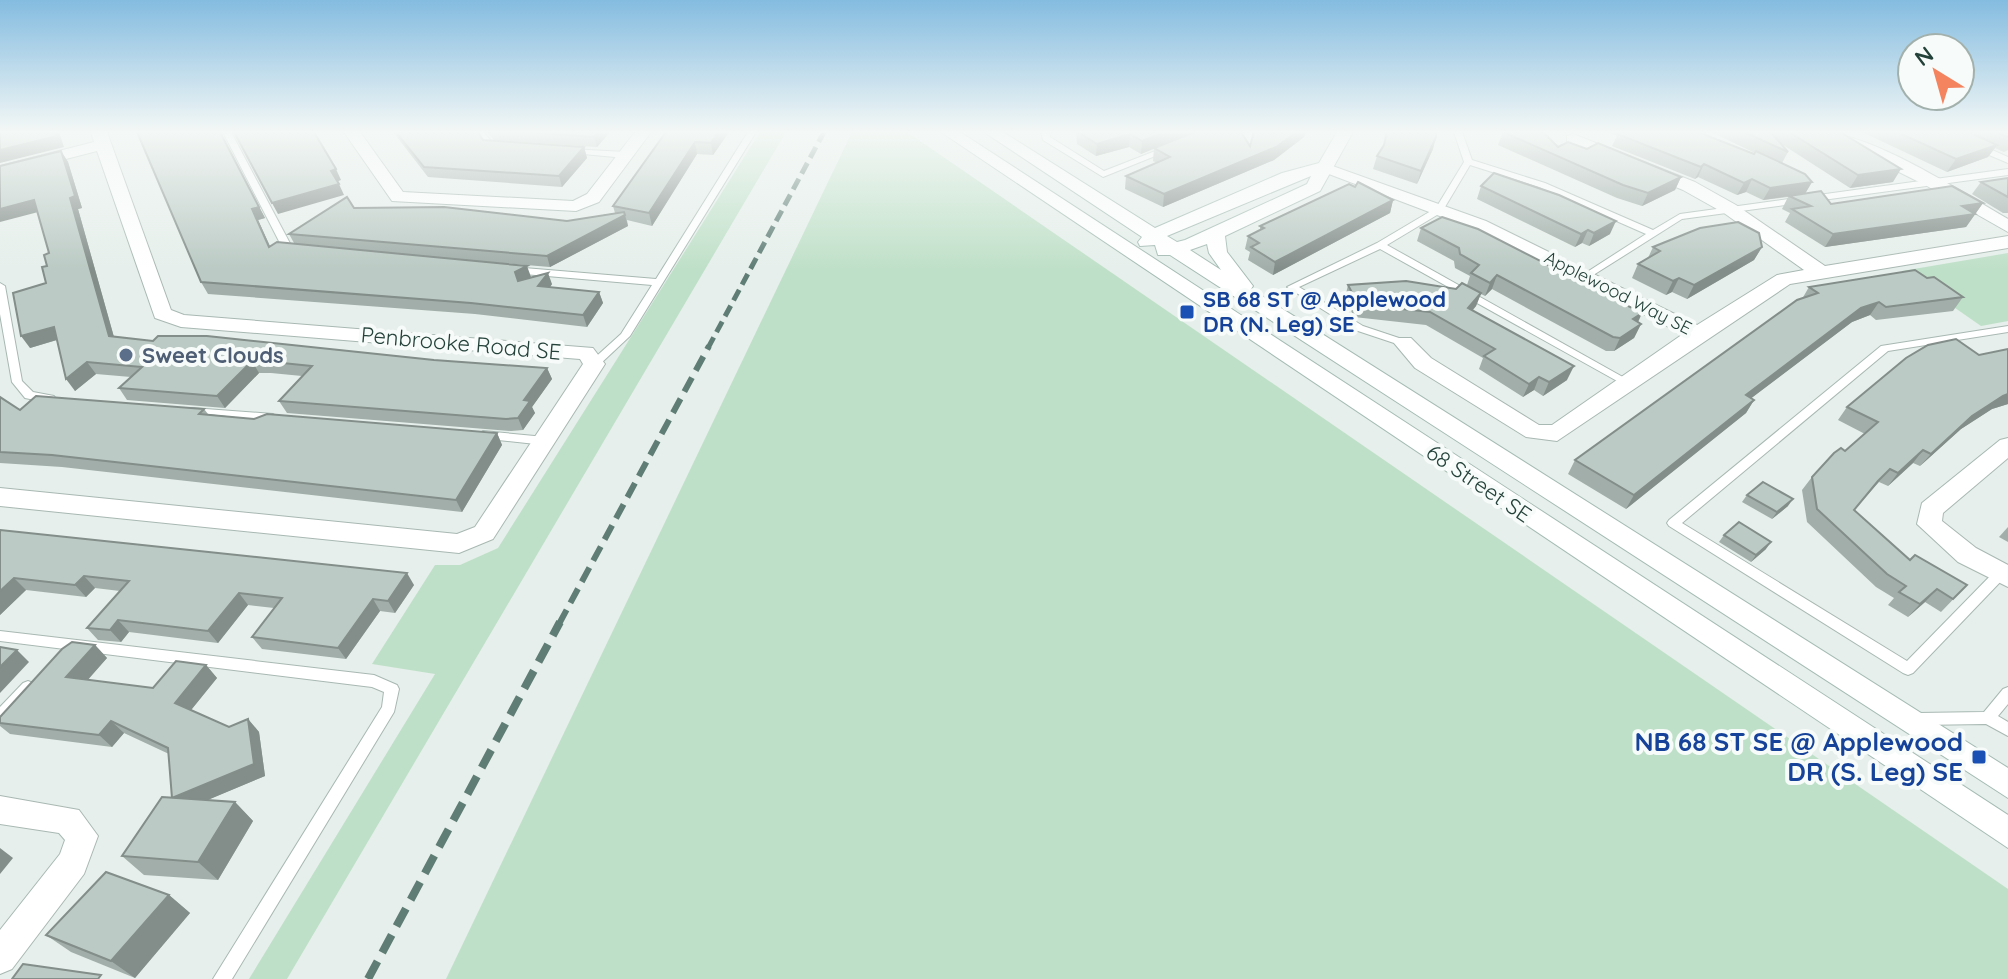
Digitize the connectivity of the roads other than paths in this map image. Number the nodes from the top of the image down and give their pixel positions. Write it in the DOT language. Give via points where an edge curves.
graph roads {
  1 [pos="114,178"];
  2 [pos="251,178"];
  3 [pos="384,178"];
  4 [pos="609,178"];
  5 [pos="723,178"];
  6 [pos="1018,178"];
  7 [pos="1064,178"];
  8 [pos="1286,178"];
  9 [pos="1317,178"];
  10 [pos="1348,178"];
  11 [pos="1459,178"];
  12 [pos="1518,178"];
  13 [pos="1668,178"];
  14 [pos="1924,178"];
  15 [pos="1965,178"];
  16 [pos="1933,182"];
  17 [pos="1818,189"];
  18 [pos="1832,195"];
  19 [pos="1730,209"];
  20 [pos="1439,210"];
  21 [pos="2008,227"];
  22 [pos="1215,233"];
  23 [pos="1653,234"];
  24 [pos="1154,235"];
  25 [pos="2008,242"];
  26 [pos="1380,245"];
  27 [pos="1177,250"];
  28 [pos="305,252"];
  29 [pos="1134,255"];
  30 [pos="504,269"];
  31 [pos="1820,272"];
  32 [pos="1587,276"];
  33 [pos="657,282"];
  34 [pos="0,286"];
  35 [pos="1254,300"];
  36 [pos="2008,329"];
  37 [pos="1698,333"];
  38 [pos="1404,343"];
  39 [pos="594,364"];
  40 [pos="1626,383"];
  41 [pos="60,400"];
  42 [pos="186,411"];
  43 [pos="279,419"];
  44 [pos="467,434"];
  45 [pos="545,441"];
  46 [pos="2008,446"];
  47 [pos="0,497"];
  48 [pos="2005,575"];
  49 [pos="0,636"];
  50 [pos="39,675"];
  51 [pos="2008,693"];
  52 [pos="0,717"];
  53 [pos="1988,718"];
  54 [pos="1906,719"];
  55 [pos="2008,730"];
  56 [pos="2008,784"];
  57 [pos="0,810"];
  58 [pos="2008,833"];
  59 [pos="0,957"];
  60 [pos="222,979"];
  1 -- 39 [label="street, Penbrooke Road SE" via="162,314 181,321 586,353"];
  2 -- 28 [label="lane" via="289,251"];
  3 -- 4 [label="street" via="398,197 576,206 593,198"];
  5 -- 33 [label="lane"];
  6 -- 29 [label="street, 68 Street SE"];
  7 -- 24 [label="street, 68 Street SE"];
  8 -- 24 [label="street"];
  9 -- 22 [label="street" via="1314,187"];
  10 -- 20 [label="street, Applewood Way SE"];
  11 -- 20 [label="lane"];
  12 -- 23 [label="lane"];
  13 -- 19 [label="street"];
  14 -- 16 [label="street"];
  15 -- 16 [label="lane"];
  16 -- 18 [label="lane"];
  16 -- 21 [label="street"];
  17 -- 18 [label="lane"];
  18 -- 19 [label="lane"];
  19 -- 23 [label="lane" via="1680,217"];
  19 -- 31 [label="street"];
  20 -- 26 [label="lane"];
  20 -- 32 [label="street, Applewood Way SE"];
  22 -- 27 [label="street"];
  22 -- 35 [label="street" via="1218,253"];
  23 -- 32 [label="lane"];
  24 -- 27 [label="street, 68 Street SE"];
  24 -- 29 [label="street"];
  25 -- 31 [label="street, Applewood Way SE"];
  26 -- 38 [label="lane" via="1292,287 1359,328"];
  26 -- 40 [label="lane"];
  27 -- 29 [label="street"];
  27 -- 35 [label="street, 68 Street SE"];
  29 -- 58 [label="street, 68 Street SE"];
  30 -- 33 [label="lane"];
  31 -- 37 [label="street, Applewood Way SE" via="1784,279"];
  32 -- 37 [label="street, Applewood Way SE"];
  33 -- 39 [label="lane" via="625,336"];
  34 -- 41 [label="lane" via="17,382 29,395"];
  35 -- 54 [label="street, 68 Street SE"];
  36 -- 48 [label="lane" via="1885,348 1673,523 1908,669"];
  37 -- 40 [label="street"];
  38 -- 40 [label="street" via="1423,363 1534,432 1557,433"];
  39 -- 45 [label="street, Penbrooke Road SE"];
  42 -- 43 [label="lane"];
  44 -- 45 [label="lane"];
  45 -- 47 [label="street, Penbrooke Road SE" via="484,533 459,544"];
  46 -- 48 [label="street" via="1931,509 1929,524 1967,555"];
  49 -- 60 [label="lane" via="63,649 374,681 392,689 389,708"];
  50 -- 52 [label="lane"];
  51 -- 53 [label="lane"];
  53 -- 54 [label="lane"];
  53 -- 55 [label="lane"];
  54 -- 56 [label="street, 68 Street SE"];
  57 -- 59 [label="street" via="68,820 82,836 73,863"];
}
